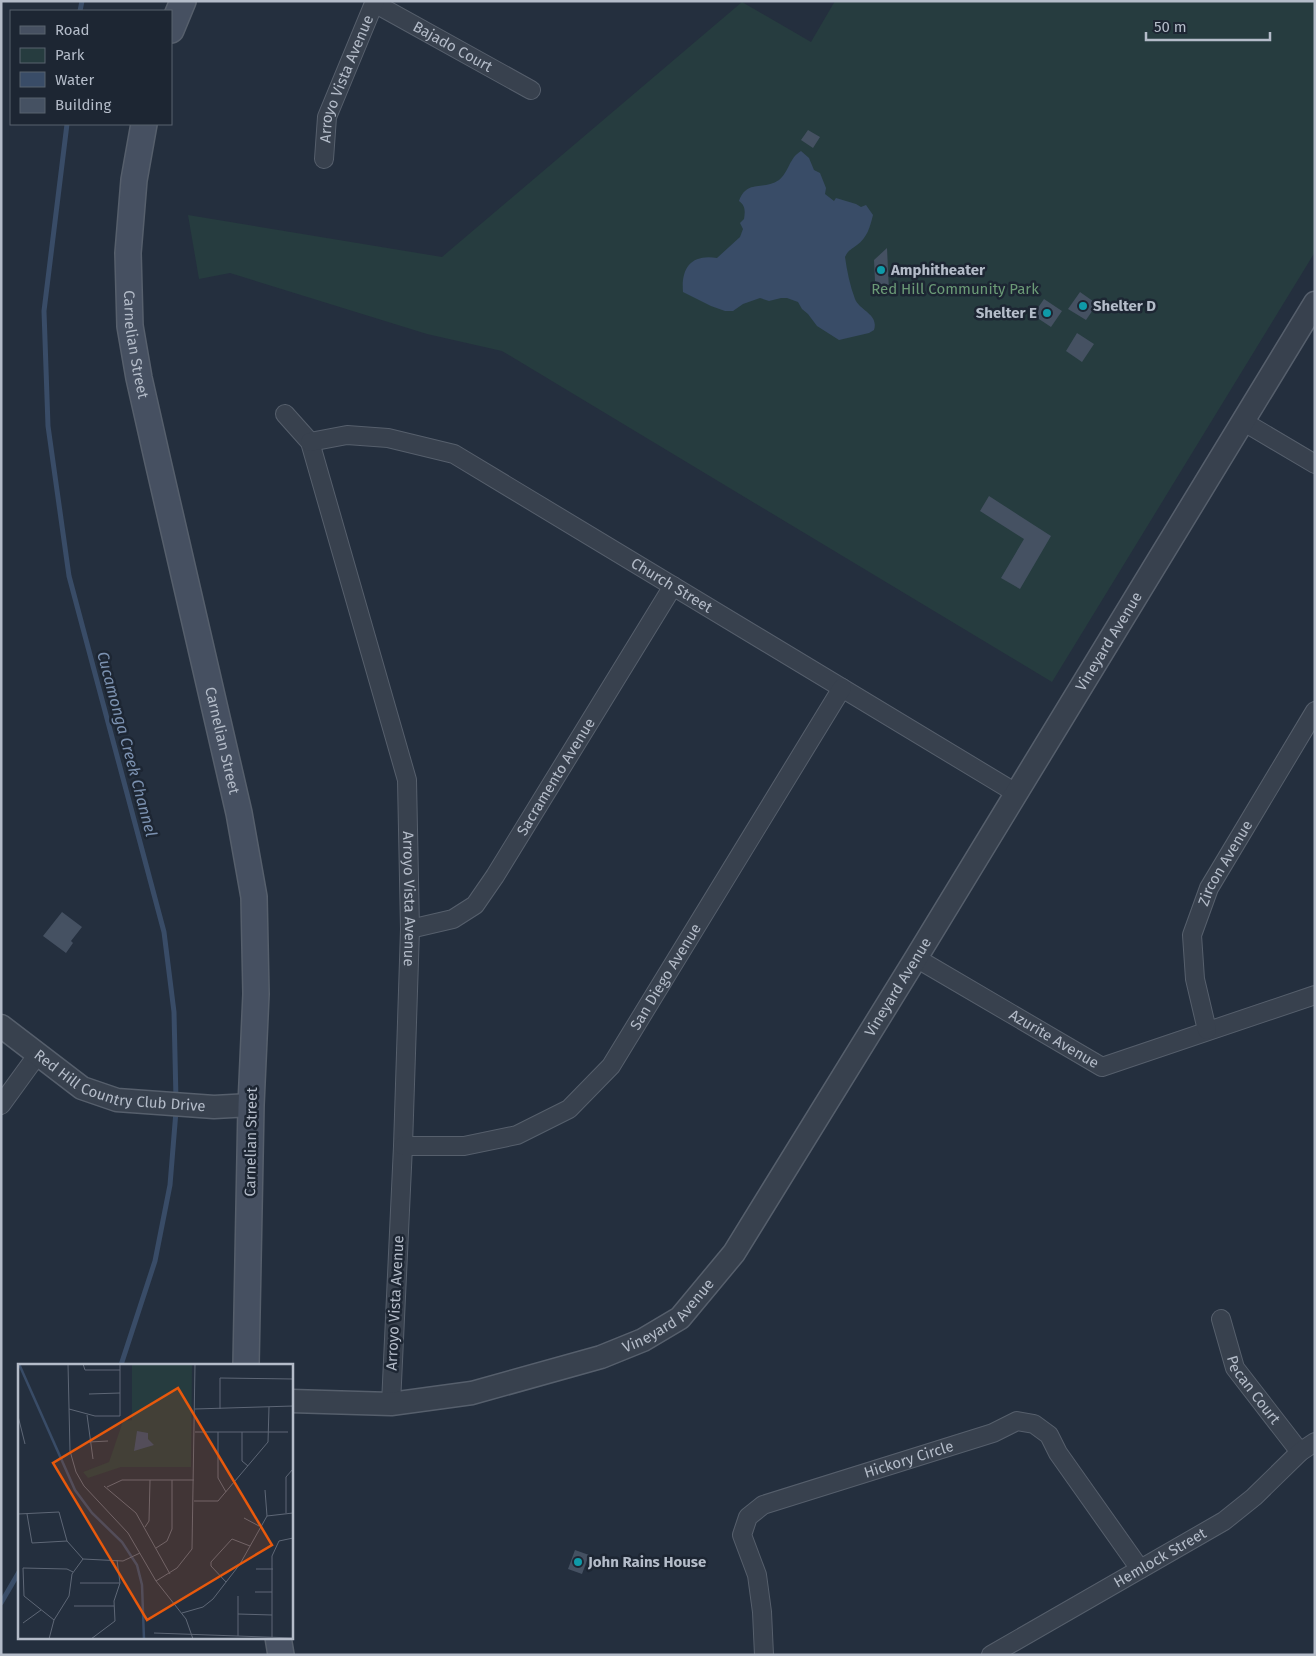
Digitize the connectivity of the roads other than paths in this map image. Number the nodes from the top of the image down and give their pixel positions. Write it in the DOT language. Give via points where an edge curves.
graph roads {
  1 [pos="183,1"];
  2 [pos="375,2"];
  3 [pos="172,28"];
  4 [pos="531,90"];
  5 [pos="144,125"];
  6 [pos="324,159"];
  7 [pos="1315,303"];
  8 [pos="285,414"];
  9 [pos="1244,422"];
  10 [pos="310,442"];
  11 [pos="1315,464"];
  12 [pos="673,586"];
  13 [pos="842,688"];
  14 [pos="1315,711"];
  15 [pos="1016,794"];
  16 [pos="410,929"];
  17 [pos="916,958"];
  18 [pos="1315,995"];
  19 [pos="1,1026"];
  20 [pos="1207,1030"];
  21 [pos="38,1054"];
  22 [pos="1,1104"];
  23 [pos="251,1105"];
  24 [pos="403,1146"];
  25 [pos="1221,1319"];
  26 [pos="246,1364"];
  27 [pos="292,1400"];
  28 [pos="391,1404"];
  29 [pos="1315,1442"];
  30 [pos="1300,1452"];
  31 [pos="1140,1568"];
  32 [pos="278,1638"];
  33 [pos="281,1655"];
  34 [pos="764,1655"];
  35 [pos="991,1655"];
  1 -- 3 [label="main road"];
  2 -- 4 [label="street, Bajado Court"];
  2 -- 6 [label="street, Arroyo Vista Avenue" via="326,117"];
  5 -- 23 [label="main road, Carnelian Street" via="134,180 128,253 130,326 139,378 239,813 254,897 256,994"];
  7 -- 9 [label="street, Vineyard Avenue"];
  8 -- 10 [label="street, Arroyo Vista Avenue"];
  9 -- 11 [label="street"];
  9 -- 15 [label="street, Vineyard Avenue"];
  10 -- 12 [label="street, Church Street" via="347,435 388,438 454,454"];
  10 -- 16 [label="street, Arroyo Vista Avenue" via="407,780"];
  12 -- 13 [label="street, Church Street"];
  12 -- 16 [label="street, Sacramento Avenue" via="475,905 453,919"];
  13 -- 15 [label="street, Church Street"];
  13 -- 24 [label="street, San Diego Avenue" via="612,1066 569,1110 517,1135 464,1146"];
  14 -- 20 [label="street, Zircon Avenue" via="1209,888 1192,934 1195,980"];
  15 -- 17 [label="street, Vineyard Avenue"];
  16 -- 24 [label="street, Arroyo Vista Avenue"];
  17 -- 20 [label="street, Azurite Avenue" via="1102,1067"];
  17 -- 28 [label="street, Vineyard Avenue" via="734,1253 680,1318 643,1340 602,1357 472,1393"];
  18 -- 20 [label="street, Azurite Avenue"];
  19 -- 21 [label="street, Red Hill Country Club Drive"];
  21 -- 22 [label="street"];
  21 -- 23 [label="street, Red Hill Country Club Drive" via="82,1088 117,1100 214,1107"];
  23 -- 26 [label="main road, Carnelian Street"];
  24 -- 28 [label="street, Arroyo Vista Avenue"];
  25 -- 30 [label="street, Pecan Court" via="1234,1368"];
  27 -- 28 [label="street, Vineyard Avenue"];
  29 -- 30 [label="street, Hemlock Street"];
  30 -- 31 [label="street, Hemlock Street" via="1224,1522"];
  31 -- 34 [label="street, Hickory Circle" via="1058,1453 1049,1434 1034,1424 1017,1421 993,1433 763,1506 748,1518 742,1535 757,1575"];
  31 -- 35 [label="street, Hemlock Street"];
  32 -- 33 [label="main road"];
}
